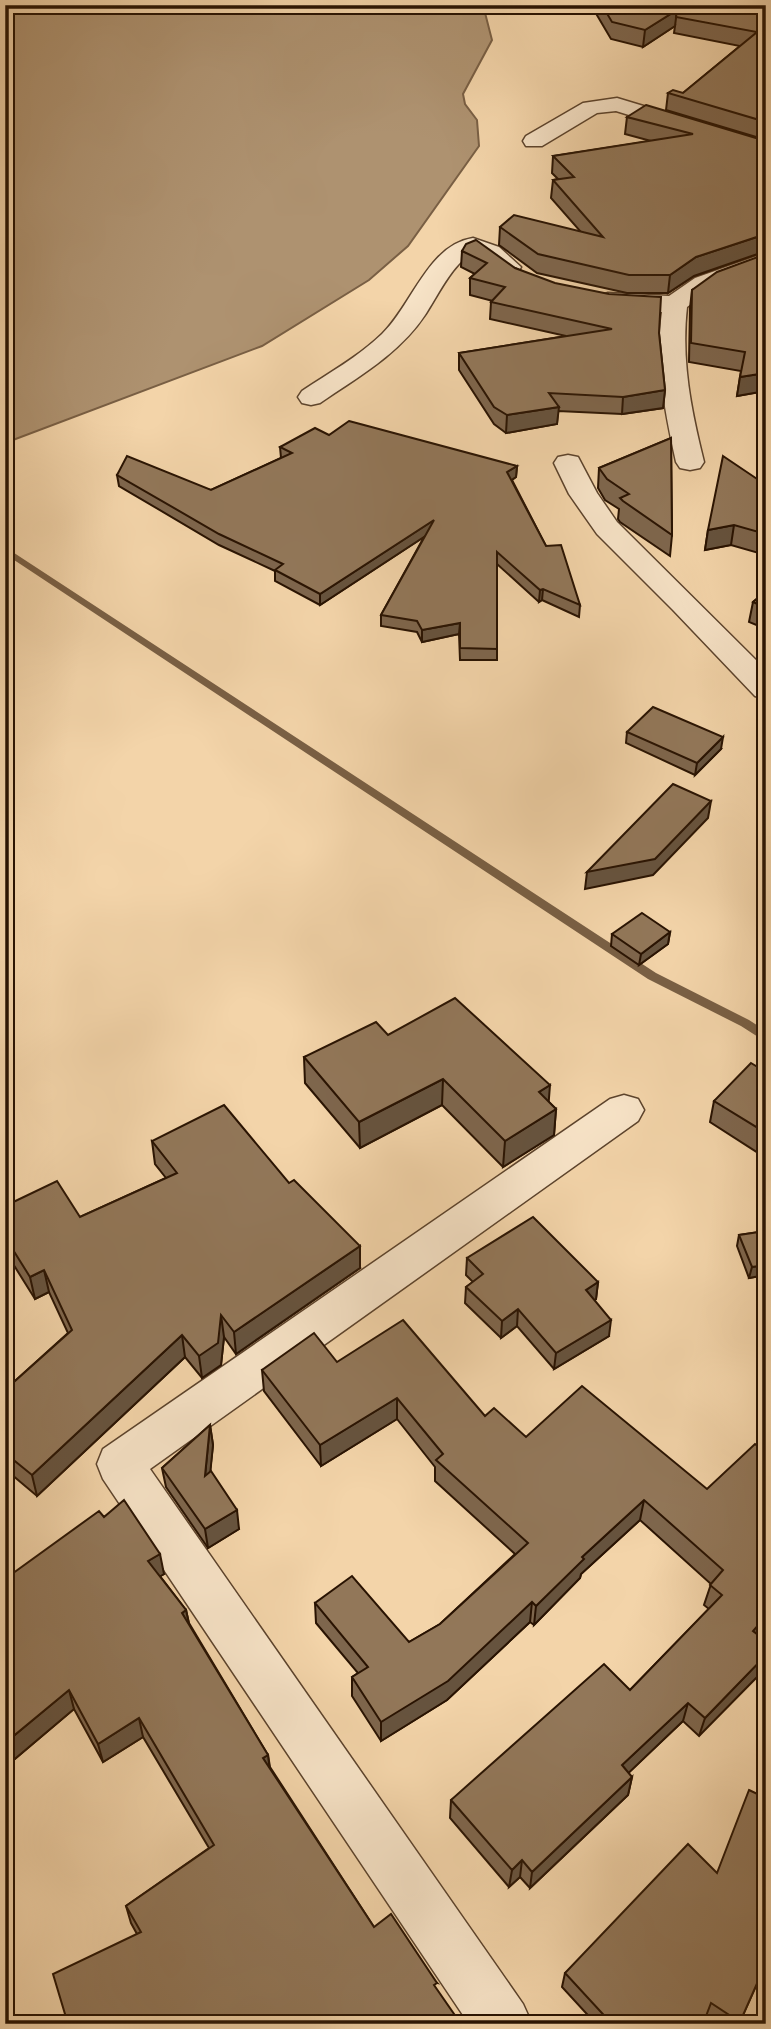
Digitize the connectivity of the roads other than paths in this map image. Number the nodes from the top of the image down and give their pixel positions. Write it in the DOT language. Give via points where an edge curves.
graph roads {
  1 [pos="534,141"];
  2 [pos="766,150"];
  3 [pos="766,260"];
  4 [pos="527,280"];
  5 [pos="590,297"];
  6 [pos="675,304"];
  7 [pos="311,397"];
  8 [pos="690,462"];
  9 [pos="568,463"];
  10 [pos="766,689"];
  11 [pos="624,1110"];
  12 [pos="503,2024"];
  1 -- 2 [label="street" via="591,108 617,104"];
  3 -- 6 [label="street" via="704,283"];
  4 -- 7 [label="street" via="482,247 468,246 455,254 406,323 375,353"];
  5 -- 6 [label="street" via="627,304"];
  6 -- 8 [label="street" via="670,340 677,407"];
  9 -- 10 [label="street" via="607,528"];
  11 -- 12 [label="street" via="120,1464"];
}
